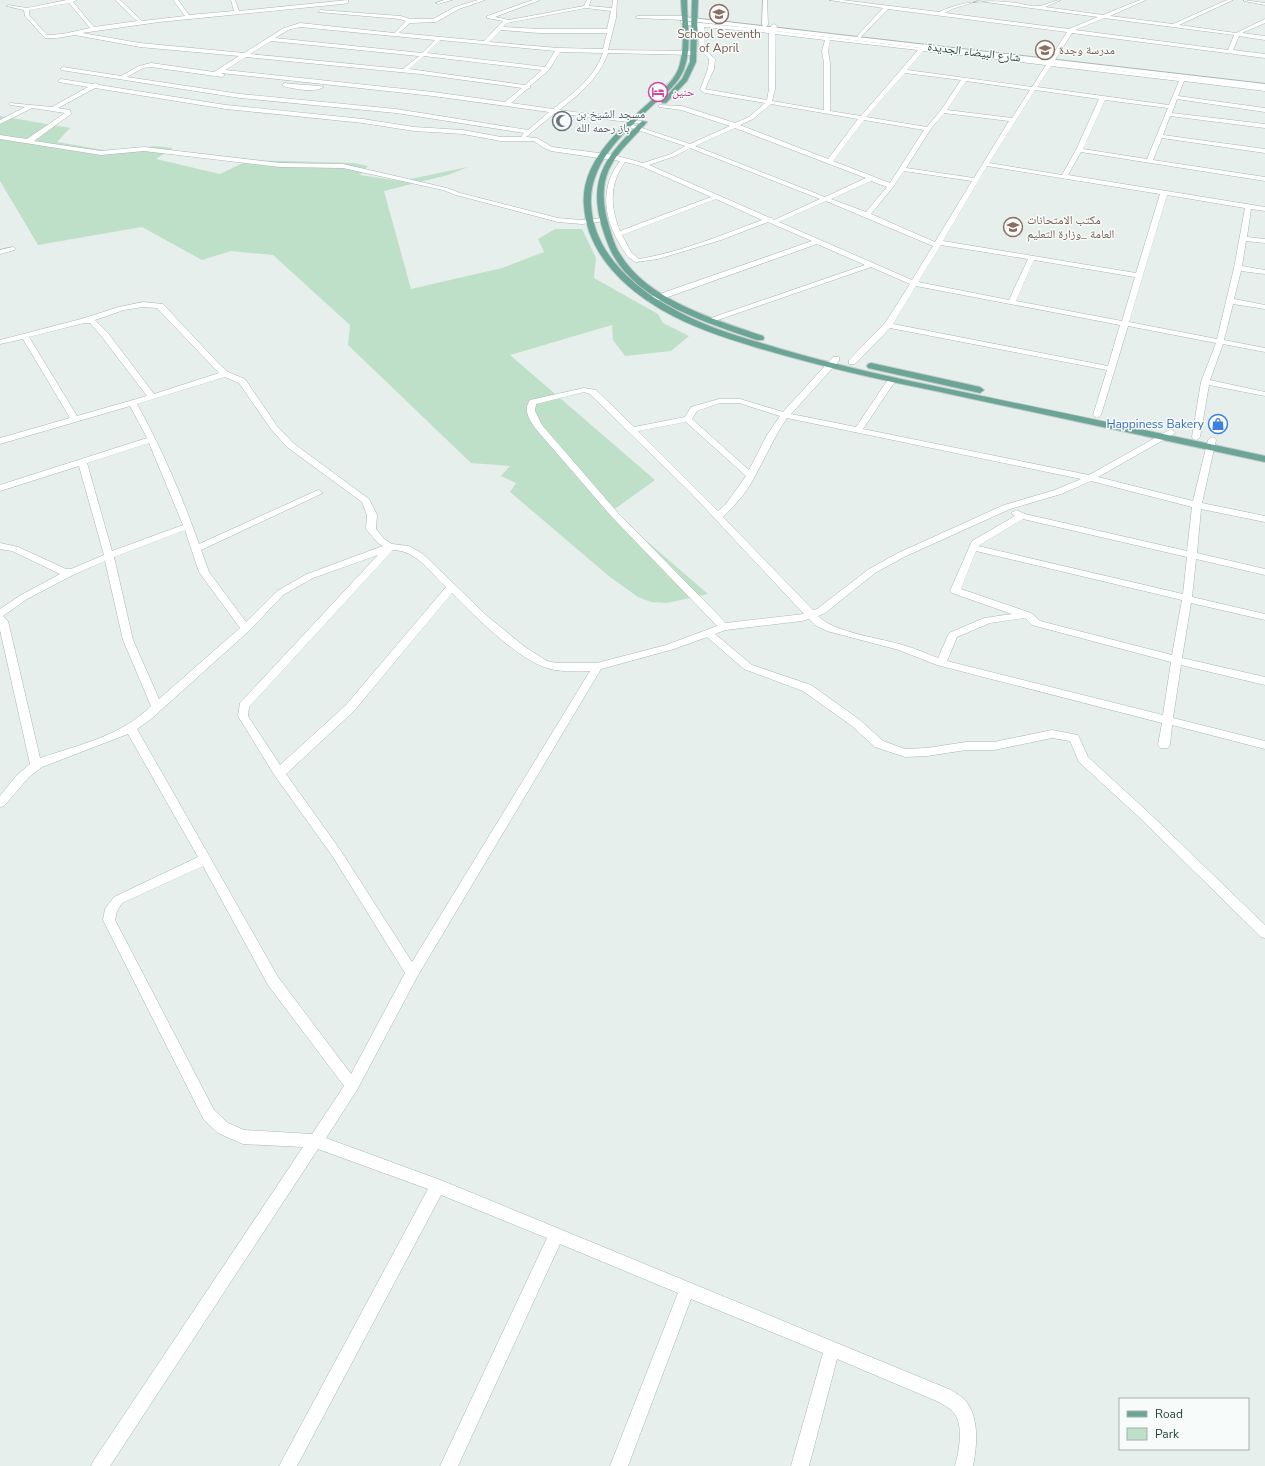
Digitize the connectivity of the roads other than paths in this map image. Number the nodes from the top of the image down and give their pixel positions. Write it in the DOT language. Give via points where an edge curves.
graph roads {
  1 [pos="21,0"];
  2 [pos="72,0"];
  3 [pos="117,0"];
  4 [pos="175,0"];
  5 [pos="233,0"];
  6 [pos="346,0"];
  7 [pos="450,0"];
  8 [pos="483,0"];
  9 [pos="538,0"];
  10 [pos="589,0"];
  11 [pos="615,0"];
  12 [pos="684,0"];
  13 [pos="695,0"];
  14 [pos="766,0"];
  15 [pos="831,0"];
  16 [pos="972,0"];
  17 [pos="980,0"];
  18 [pos="1059,0"];
  19 [pos="1144,0"];
  20 [pos="1230,0"];
  21 [pos="1246,0"];
  22 [pos="438,3"];
  23 [pos="1265,4"];
  24 [pos="586,7"];
  25 [pos="887,7"];
  26 [pos="298,8"];
  27 [pos="1038,8"];
  28 [pos="27,9"];
  29 [pos="614,10"];
  30 [pos="237,12"];
  31 [pos="940,14"];
  32 [pos="188,17"];
  33 [pos="638,17"];
  34 [pos="1102,17"];
  35 [pos="684,19"];
  36 [pos="409,20"];
  37 [pos="695,21"];
  38 [pos="1265,21"];
  39 [pos="505,22"];
  40 [pos="142,23"];
  41 [pos="764,25"];
  42 [pos="1173,26"];
  43 [pos="499,28"];
  44 [pos="773,29"];
  45 [pos="93,30"];
  46 [pos="1071,30"];
  47 [pos="610,31"];
  48 [pos="73,33"];
  49 [pos="395,34"];
  50 [pos="1237,34"];
  51 [pos="860,36"];
  52 [pos="439,38"];
  53 [pos="828,38"];
  54 [pos="1265,38"];
  55 [pos="268,39"];
  56 [pos="485,43"];
  57 [pos="924,46"];
  58 [pos="558,50"];
  59 [pos="606,51"];
  60 [pos="1230,51"];
  61 [pos="684,52"];
  62 [pos="694,53"];
  63 [pos="424,54"];
  64 [pos="244,55"];
  65 [pos="1265,56"];
  66 [pos="1051,61"];
  67 [pos="63,69"];
  68 [pos="548,69"];
  69 [pos="404,71"];
  70 [pos="904,71"];
  71 [pos="217,72"];
  72 [pos="114,76"];
  73 [pos="123,77"];
  74 [pos="1183,78"];
  75 [pos="965,79"];
  76 [pos="61,81"];
  77 [pos="332,83"];
  78 [pos="1265,83"];
  79 [pos="96,86"];
  80 [pos="528,87"];
  81 [pos="1034,88"];
  82 [pos="1265,88"];
  83 [pos="1178,91"];
  84 [pos="1186,92"];
  85 [pos="1103,98"];
  86 [pos="1175,98"];
  87 [pos="769,103"];
  88 [pos="12,104"];
  89 [pos="506,104"];
  90 [pos="32,106"];
  91 [pos="661,106"];
  92 [pos="1172,107"];
  93 [pos="54,108"];
  94 [pos="1265,110"];
  95 [pos="554,111"];
  96 [pos="943,111"];
  97 [pos="827,113"];
  98 [pos="1169,114"];
  99 [pos="862,118"];
  100 [pos="1012,120"];
  101 [pos="0,122"];
  102 [pos="635,125"];
  103 [pos="734,125"];
  104 [pos="1265,126"];
  105 [pos="928,129"];
  106 [pos="529,132"];
  107 [pos="1160,136"];
  108 [pos="0,137"];
  109 [pos="522,138"];
  110 [pos="29,141"];
  111 [pos="690,146"];
  112 [pos="1079,150"];
  113 [pos="1265,151"];
  114 [pos="603,155"];
  115 [pos="614,157"];
  116 [pos="624,159"];
  117 [pos="1150,160"];
  118 [pos="830,161"];
  119 [pos="985,164"];
  120 [pos="643,165"];
  121 [pos="902,169"];
  122 [pos="1064,177"];
  123 [pos="872,178"];
  124 [pos="1265,179"];
  125 [pos="976,180"];
  126 [pos="891,186"];
  127 [pos="1164,193"];
  128 [pos="717,197"];
  129 [pos="826,199"];
  130 [pos="1248,206"];
  131 [pos="1265,209"];
  132 [pos="867,215"];
  133 [pos="603,220"];
  134 [pos="772,221"];
  135 [pos="590,222"];
  136 [pos="618,234"];
  137 [pos="609,237"];
  138 [pos="596,238"];
  139 [pos="1242,238"];
  140 [pos="819,241"];
  141 [pos="1265,241"];
  142 [pos="937,243"];
  143 [pos="13,249"];
  144 [pos="0,252"];
  145 [pos="1032,258"];
  146 [pos="870,265"];
  147 [pos="625,266"];
  148 [pos="613,268"];
  149 [pos="1238,268"];
  150 [pos="1265,272"];
  151 [pos="1140,276"];
  152 [pos="915,284"];
  153 [pos="662,296"];
  154 [pos="651,300"];
  155 [pos="1230,301"];
  156 [pos="1011,303"];
  157 [pos="1265,307"];
  158 [pos="709,320"];
  159 [pos="84,321"];
  160 [pos="888,324"];
  161 [pos="1125,324"];
  162 [pos="25,336"];
  163 [pos="0,342"];
  164 [pos="1220,342"];
  165 [pos="1265,350"];
  166 [pos="833,362"];
  167 [pos="852,362"];
  168 [pos="1112,369"];
  169 [pos="225,374"];
  170 [pos="892,380"];
  171 [pos="1205,382"];
  172 [pos="1265,394"];
  173 [pos="152,397"];
  174 [pos="132,403"];
  175 [pos="784,415"];
  176 [pos="1097,415"];
  177 [pos="75,419"];
  178 [pos="688,419"];
  179 [pos="858,429"];
  180 [pos="632,430"];
  181 [pos="1166,434"];
  182 [pos="1196,436"];
  183 [pos="152,439"];
  184 [pos="0,441"];
  185 [pos="1211,443"];
  186 [pos="1265,451"];
  187 [pos="1265,459"];
  188 [pos="82,462"];
  189 [pos="751,476"];
  190 [pos="1090,478"];
  191 [pos="0,488"];
  192 [pos="319,493"];
  193 [pos="1197,504"];
  194 [pos="1007,507"];
  195 [pos="1022,516"];
  196 [pos="718,517"];
  197 [pos="1265,519"];
  198 [pos="188,526"];
  199 [pos="0,546"];
  200 [pos="390,547"];
  201 [pos="974,548"];
  202 [pos="196,549"];
  203 [pos="109,556"];
  204 [pos="1192,556"];
  205 [pos="72,572"];
  206 [pos="1265,572"];
  207 [pos="452,587"];
  208 [pos="1187,599"];
  209 [pos="0,614"];
  210 [pos="812,615"];
  211 [pos="1027,615"];
  212 [pos="1265,617"];
  213 [pos="0,619"];
  214 [pos="724,627"];
  215 [pos="246,628"];
  216 [pos="708,633"];
  217 [pos="1176,660"];
  218 [pos="941,663"];
  219 [pos="597,667"];
  220 [pos="1265,681"];
  221 [pos="157,707"];
  222 [pos="1169,720"];
  223 [pos="131,729"];
  224 [pos="1164,745"];
  225 [pos="1265,745"];
  226 [pos="36,765"];
  227 [pos="279,773"];
  228 [pos="0,803"];
  229 [pos="205,859"];
  230 [pos="1265,933"];
  231 [pos="412,974"];
  232 [pos="352,1086"];
  233 [pos="315,1141"];
  234 [pos="438,1186"];
  235 [pos="556,1235"];
  236 [pos="687,1289"];
  237 [pos="832,1350"];
  238 [pos="100,1466"];
  239 [pos="288,1466"];
  240 [pos="449,1466"];
  241 [pos="619,1466"];
  242 [pos="800,1466"];
  243 [pos="964,1466"];
  1 -- 28 [label="street" via="8,6"];
  2 -- 28 [label="street"];
  2 -- 45 [label="street"];
  3 -- 40 [label="street"];
  4 -- 32 [label="street"];
  5 -- 30 [label="street"];
  6 -- 26 [label="street" via="342,3"];
  7 -- 22 [label="street"];
  8 -- 36 [label="street" via="457,8 434,21"];
  9 -- 39 [label="street" via="490,17 507,20"];
  10 -- 24 [label="street"];
  11 -- 29 [label="street"];
  12 -- 35 [label="main road"];
  13 -- 37 [label="main road"];
  14 -- 41 [label="street"];
  15 -- 25 [label="street"];
  16 -- 31 [label="street"];
  17 -- 27 [label="street"];
  18 -- 27 [label="street"];
  19 -- 34 [label="street"];
  20 -- 42 [label="street"];
  21 -- 23 [label="street"];
  24 -- 29 [label="street"];
  24 -- 39 [label="street"];
  25 -- 31 [label="street"];
  25 -- 51 [label="street"];
  26 -- 30 [label="street"];
  26 -- 36 [label="street"];
  27 -- 34 [label="street"];
  28 -- 48 [label="street" via="27,14 45,36 56,37"];
  29 -- 47 [label="street"];
  30 -- 32 [label="street"];
  31 -- 46 [label="street"];
  32 -- 40 [label="street"];
  33 -- 35 [label="street"];
  34 -- 42 [label="street"];
  34 -- 46 [label="street"];
  35 -- 37 [label="street, شارع البيضاء الجديدة"];
  35 -- 61 [label="main road"];
  36 -- 49 [label="street"];
  37 -- 41 [label="street, شارع البيضاء الجديدة"];
  37 -- 44 [label="street, شارع البيضاء الجديدة"];
  37 -- 62 [label="main road"];
  37 -- 87 [label="street" via="701,28 702,49 712,62 702,89"];
  38 -- 50 [label="street"];
  39 -- 43 [label="street"];
  40 -- 45 [label="street"];
  41 -- 44 [label="street, شارع البيضاء الجديدة"];
  42 -- 50 [label="street"];
  43 -- 47 [label="street"];
  43 -- 56 [label="street"];
  44 -- 51 [label="street, شارع البيضاء الجديدة"];
  44 -- 53 [label="street"];
  44 -- 57 [label="street, شارع البيضاء الجديدة"];
  44 -- 87 [label="street" via="772,89"];
  45 -- 48 [label="street"];
  46 -- 60 [label="street"];
  46 -- 66 [label="street"];
  47 -- 59 [label="street"];
  48 -- 64 [label="street" via="140,45"];
  49 -- 52 [label="street"];
  49 -- 55 [label="street" via="300,25"];
  50 -- 54 [label="street"];
  50 -- 60 [label="street"];
  51 -- 57 [label="street, شارع البيضاء الجديدة"];
  52 -- 56 [label="street"];
  52 -- 63 [label="street"];
  53 -- 57 [label="street"];
  53 -- 97 [label="street" via="825,51"];
  55 -- 63 [label="street"];
  55 -- 64 [label="street"];
  56 -- 58 [label="street"];
  57 -- 66 [label="street, شارع البيضاء الجديدة"];
  57 -- 70 [label="street"];
  58 -- 59 [label="street"];
  58 -- 68 [label="street"];
  59 -- 61 [label="street"];
  59 -- 95 [label="street" via="604,62 589,82"];
  60 -- 65 [label="street"];
  61 -- 62 [label="street"];
  61 -- 102 [label="main road" via="681,71 675,80"];
  62 -- 91 [label="main road" via="691,71"];
  63 -- 68 [label="street"];
  63 -- 69 [label="street"];
  64 -- 69 [label="street"];
  64 -- 71 [label="street"];
  66 -- 74 [label="street, شارع البيضاء الجديدة"];
  66 -- 78 [label="street, شارع البيضاء الجديدة"];
  66 -- 81 [label="street"];
  67 -- 72 [label="street"];
  68 -- 80 [label="street"];
  69 -- 80 [label="street"];
  70 -- 75 [label="street"];
  70 -- 99 [label="street"];
  71 -- 73 [label="street" via="151,65 141,66"];
  71 -- 77 [label="street"];
  71 -- 77 [label="street" via="277,84 314,88"];
  72 -- 73 [label="street"];
  72 -- 79 [label="street"];
  73 -- 106 [label="street" via="240,96 396,111"];
  74 -- 82 [label="street, شارع البيضاء الجديدة"];
  74 -- 83 [label="street"];
  75 -- 81 [label="street"];
  75 -- 96 [label="street"];
  76 -- 79 [label="street"];
  77 -- 89 [label="street"];
  79 -- 93 [label="street"];
  79 -- 109 [label="street" via="226,107 363,121 414,129 463,132 501,139"];
  80 -- 89 [label="street"];
  81 -- 85 [label="street"];
  81 -- 100 [label="street"];
  83 -- 84 [label="street"];
  83 -- 86 [label="street"];
  85 -- 92 [label="street"];
  85 -- 112 [label="street"];
  86 -- 92 [label="street"];
  86 -- 94 [label="street"];
  87 -- 97 [label="street"];
  87 -- 103 [label="street" via="751,118"];
  88 -- 90 [label="street"];
  89 -- 95 [label="street"];
  90 -- 93 [label="street"];
  90 -- 101 [label="street"];
  91 -- 102 [label="main road"];
  91 -- 103 [label="street" via="682,108"];
  92 -- 98 [label="street"];
  93 -- 110 [label="street" via="68,111 68,114"];
  95 -- 102 [label="street"];
  95 -- 106 [label="street"];
  96 -- 100 [label="street"];
  96 -- 105 [label="street"];
  97 -- 99 [label="street"];
  98 -- 104 [label="street"];
  98 -- 107 [label="street"];
  99 -- 105 [label="street"];
  99 -- 118 [label="street"];
  100 -- 119 [label="street"];
  102 -- 111 [label="street"];
  102 -- 114 [label="main road"];
  102 -- 115 [label="main road"];
  103 -- 111 [label="street"];
  103 -- 118 [label="street"];
  105 -- 121 [label="street"];
  106 -- 109 [label="street"];
  107 -- 113 [label="street"];
  107 -- 117 [label="street"];
  108 -- 110 [label="street"];
  109 -- 114 [label="street" via="535,139 551,149"];
  110 -- 135 [label="street" via="101,152 144,149 280,165 343,166 445,189 558,220"];
  111 -- 120 [label="street"];
  111 -- 129 [label="street"];
  112 -- 117 [label="street"];
  112 -- 122 [label="street"];
  114 -- 115 [label="street"];
  114 -- 135 [label="main road" via="592,173 587,192"];
  115 -- 116 [label="street"];
  115 -- 133 [label="main road" via="603,174 598,192"];
  116 -- 120 [label="street"];
  116 -- 136 [label="street" via="612,179 608,195 609,211"];
  117 -- 124 [label="street"];
  118 -- 123 [label="street"];
  119 -- 122 [label="street"];
  119 -- 125 [label="street"];
  120 -- 128 [label="street"];
  121 -- 125 [label="street"];
  121 -- 126 [label="street"];
  122 -- 127 [label="street"];
  123 -- 126 [label="street"];
  123 -- 129 [label="street"];
  125 -- 142 [label="street"];
  126 -- 132 [label="street"];
  127 -- 130 [label="street"];
  127 -- 151 [label="street"];
  128 -- 134 [label="street"];
  128 -- 136 [label="street"];
  129 -- 132 [label="street"];
  129 -- 134 [label="street"];
  130 -- 131 [label="street"];
  130 -- 139 [label="street"];
  132 -- 142 [label="street"];
  133 -- 135 [label="street"];
  133 -- 137 [label="main road"];
  134 -- 136 [label="street" via="642,261 631,257"];
  134 -- 140 [label="street"];
  135 -- 138 [label="main road"];
  137 -- 138 [label="main road"];
  137 -- 147 [label="main road"];
  138 -- 148 [label="main road"];
  139 -- 141 [label="street"];
  139 -- 149 [label="street"];
  140 -- 146 [label="street"];
  140 -- 153 [label="street"];
  142 -- 145 [label="street"];
  142 -- 152 [label="street"];
  143 -- 144 [label="street"];
  145 -- 151 [label="street"];
  145 -- 156 [label="street"];
  146 -- 152 [label="street"];
  146 -- 158 [label="street"];
  147 -- 148 [label="main road"];
  147 -- 153 [label="main road"];
  148 -- 154 [label="main road"];
  149 -- 150 [label="street"];
  149 -- 155 [label="street"];
  151 -- 161 [label="street"];
  152 -- 156 [label="street"];
  152 -- 160 [label="street"];
  153 -- 154 [label="street"];
  153 -- 158 [label="main road"];
  154 -- 166 [label="main road" via="686,319 728,336"];
  155 -- 157 [label="street"];
  155 -- 164 [label="street"];
  156 -- 161 [label="street"];
  158 -- 166 [label="main road"];
  159 -- 162 [label="street"];
  159 -- 169 [label="street" via="138,305 155,304 166,312"];
  159 -- 173 [label="street" via="92,321 105,335"];
  160 -- 167 [label="street"];
  160 -- 168 [label="street"];
  161 -- 164 [label="street"];
  161 -- 168 [label="street"];
  162 -- 163 [label="street"];
  162 -- 177 [label="street"];
  164 -- 165 [label="street"];
  164 -- 171 [label="street"];
  166 -- 167 [label="main road"];
  166 -- 170 [label="main road"];
  166 -- 175 [label="street"];
  167 -- 176 [label="main road"];
  168 -- 176 [label="street"];
  169 -- 173 [label="street"];
  169 -- 200 [label="street" via="242,381 290,445 366,501 372,515 371,528 381,541"];
  170 -- 179 [label="street"];
  170 -- 181 [label="main road"];
  171 -- 172 [label="street"];
  171 -- 182 [label="street"];
  173 -- 174 [label="street"];
  174 -- 177 [label="street"];
  174 -- 183 [label="street"];
  175 -- 178 [label="street" via="740,401 719,401 694,409"];
  175 -- 179 [label="street"];
  175 -- 189 [label="street"];
  176 -- 181 [label="main road"];
  177 -- 184 [label="street"];
  178 -- 180 [label="street"];
  178 -- 189 [label="street"];
  179 -- 190 [label="street"];
  180 -- 196 [label="street"];
  180 -- 214 [label="street" via="588,390 536,400 529,407 538,426 615,515"];
  181 -- 182 [label="main road"];
  181 -- 185 [label="main road"];
  181 -- 190 [label="street"];
  182 -- 185 [label="main road"];
  183 -- 188 [label="street"];
  183 -- 198 [label="street"];
  185 -- 186 [label="main road"];
  185 -- 187 [label="main road"];
  185 -- 193 [label="street"];
  188 -- 191 [label="street"];
  188 -- 203 [label="street"];
  189 -- 196 [label="street"];
  190 -- 193 [label="street"];
  190 -- 194 [label="street" via="1058,492"];
  192 -- 202 [label="street"];
  193 -- 197 [label="street"];
  193 -- 204 [label="street"];
  194 -- 195 [label="street"];
  194 -- 210 [label="street" via="888,562"];
  195 -- 201 [label="street" via="978,540"];
  195 -- 204 [label="street"];
  196 -- 210 [label="street"];
  198 -- 202 [label="street"];
  198 -- 203 [label="street"];
  199 -- 205 [label="street" via="15,549 64,572"];
  200 -- 207 [label="street" via="404,547 414,552"];
  200 -- 215 [label="street" via="294,584 280,593"];
  200 -- 227 [label="street" via="244,706 243,716"];
  201 -- 208 [label="street"];
  201 -- 211 [label="street" via="955,591"];
  202 -- 215 [label="street" via="204,572"];
  203 -- 205 [label="street"];
  203 -- 221 [label="street" via="128,640"];
  204 -- 206 [label="street"];
  204 -- 208 [label="street"];
  205 -- 209 [label="street" via="24,597"];
  207 -- 219 [label="street" via="483,618 543,663 556,667"];
  207 -- 227 [label="street" via="350,708"];
  208 -- 212 [label="street"];
  208 -- 217 [label="street"];
  210 -- 214 [label="street"];
  210 -- 218 [label="street" via="819,623 831,629 902,648"];
  211 -- 217 [label="street" via="1036,623"];
  211 -- 218 [label="street" via="988,620 953,635"];
  213 -- 226 [label="street" via="3,621"];
  214 -- 216 [label="street"];
  215 -- 221 [label="street"];
  216 -- 219 [label="street" via="670,647"];
  216 -- 230 [label="street" via="748,666 807,688 856,723 879,744 905,753 966,746 994,746 1052,734 1074,738 1083,759"];
  217 -- 220 [label="street"];
  217 -- 222 [label="street"];
  218 -- 222 [label="street"];
  219 -- 231 [label="street"];
  221 -- 223 [label="street"];
  222 -- 224 [label="street"];
  222 -- 225 [label="street"];
  223 -- 226 [label="street"];
  223 -- 229 [label="street"];
  226 -- 228 [label="street" via="22,776"];
  227 -- 231 [label="street" via="337,854"];
  229 -- 232 [label="street" via="273,981"];
  229 -- 233 [label="street" via="118,900 111,909 109,920 209,1115 223,1128 243,1137"];
  231 -- 232 [label="street"];
  232 -- 233 [label="street"];
  233 -- 234 [label="street"];
  233 -- 238 [label="street"];
  234 -- 235 [label="street"];
  234 -- 239 [label="street"];
  235 -- 236 [label="street"];
  235 -- 240 [label="street"];
  236 -- 237 [label="street"];
  236 -- 241 [label="street"];
  237 -- 242 [label="street"];
  237 -- 243 [label="street" via="945,1396 960,1406 968,1428"];
}
